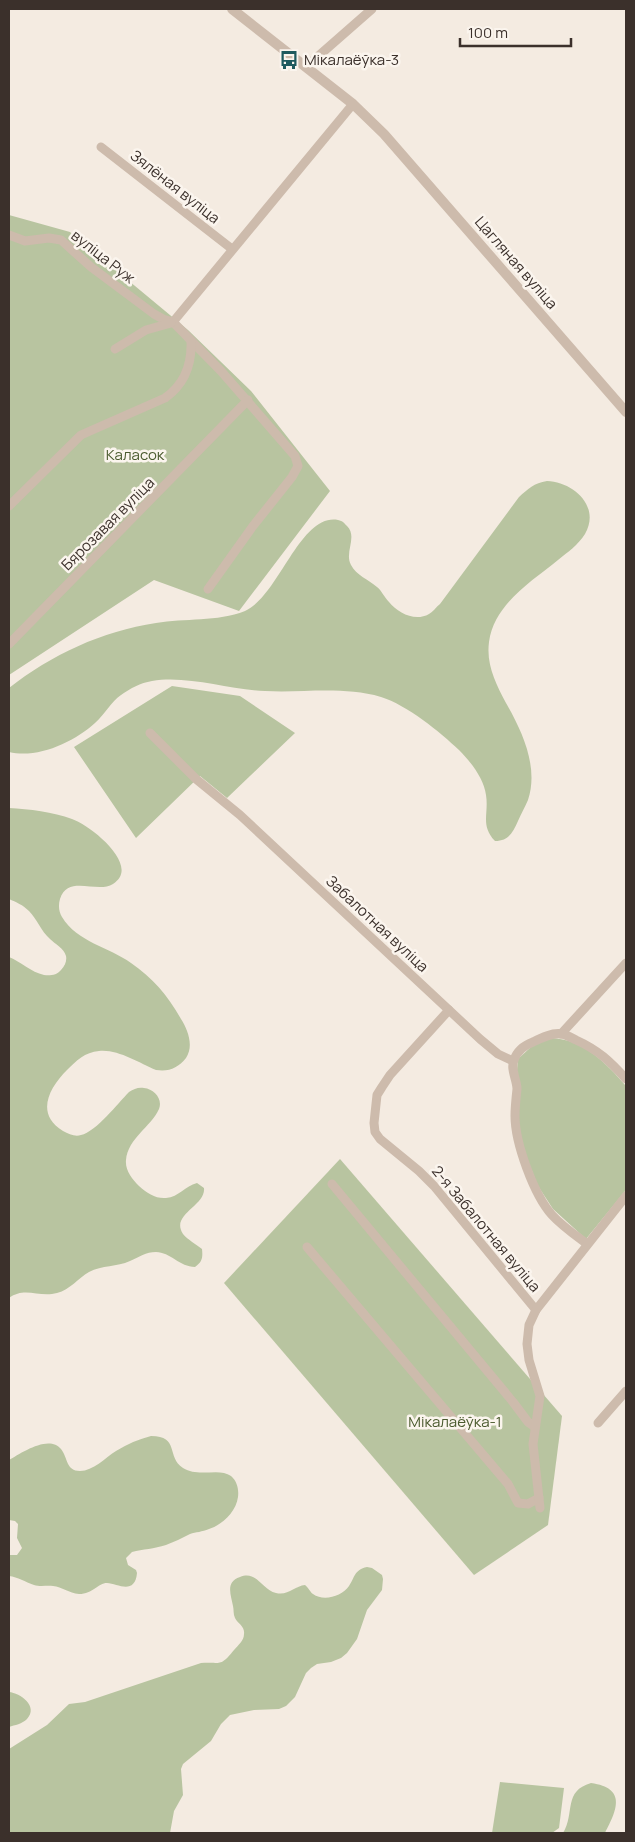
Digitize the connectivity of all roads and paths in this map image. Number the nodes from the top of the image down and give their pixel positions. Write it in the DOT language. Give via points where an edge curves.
graph roads {
  1 [pos="232,9"];
  2 [pos="372,9"];
  3 [pos="307,66"];
  4 [pos="353,104"];
  5 [pos="101,147"];
  6 [pos="9,235"];
  7 [pos="232,249"];
  8 [pos="173,322"];
  9 [pos="191,341"];
  10 [pos="115,349"];
  11 [pos="248,400"];
  12 [pos="626,412"];
  13 [pos="9,506"];
  14 [pos="208,589"];
  15 [pos="9,644"];
  16 [pos="150,733"];
  17 [pos="626,963"];
  18 [pos="449,1010"];
  19 [pos="562,1034"];
  20 [pos="513,1061"];
  21 [pos="626,1080"];
  22 [pos="332,1184"];
  23 [pos="626,1196"];
  24 [pos="587,1244"];
  25 [pos="307,1247"];
  26 [pos="536,1310"];
  27 [pos="626,1391"];
  28 [pos="598,1422"];
  29 [pos="535,1427"];
  1 -- 3 [label="street, Цагляная вуліца"];
  2 -- 3 [label="street"];
  3 -- 4 [label="street, Цагляная вуліца"];
  4 -- 7 [label="street"];
  4 -- 12 [label="street, Цагляная вуліца" via="384,134"];
  5 -- 7 [label="street, Зялёная вуліца"];
  6 -- 8 [label="street, вуліца Руж" via="25,241 61,240 154,314"];
  7 -- 8 [label="street"];
  8 -- 9 [label="street"];
  8 -- 10 [label="street" via="146,330"];
  9 -- 11 [label="street"];
  9 -- 13 [label="street" via="189,368 172,393 81,435"];
  11 -- 14 [label="street" via="295,456 298,466"];
  11 -- 15 [label="street, Бярозавая вуліца"];
  16 -- 18 [label="street, Забалотная вуліца"];
  17 -- 19 [label="street"];
  18 -- 20 [label="street, Забалотная вуліца" via="493,1050"];
  18 -- 26 [label="street, 2-я Забалотная вуліца" via="390,1075 377,1095 375,1132 380,1140 434,1186"];
  19 -- 20 [label="street" via="528,1044"];
  19 -- 21 [label="street" via="600,1052"];
  20 -- 24 [label="street" via="517,1085 516,1131 533,1182 550,1214"];
  22 -- 29 [label="street"];
  23 -- 24 [label="street"];
  24 -- 26 [label="street"];
  25 -- 29 [label="street, 2-я Забалотная вуліца" via="508,1484 518,1503 539,1503"];
  26 -- 29 [label="street, 2-я Забалотная вуліца" via="529,1325 527,1344 540,1396"];
  27 -- 28 [label="street"];
}
